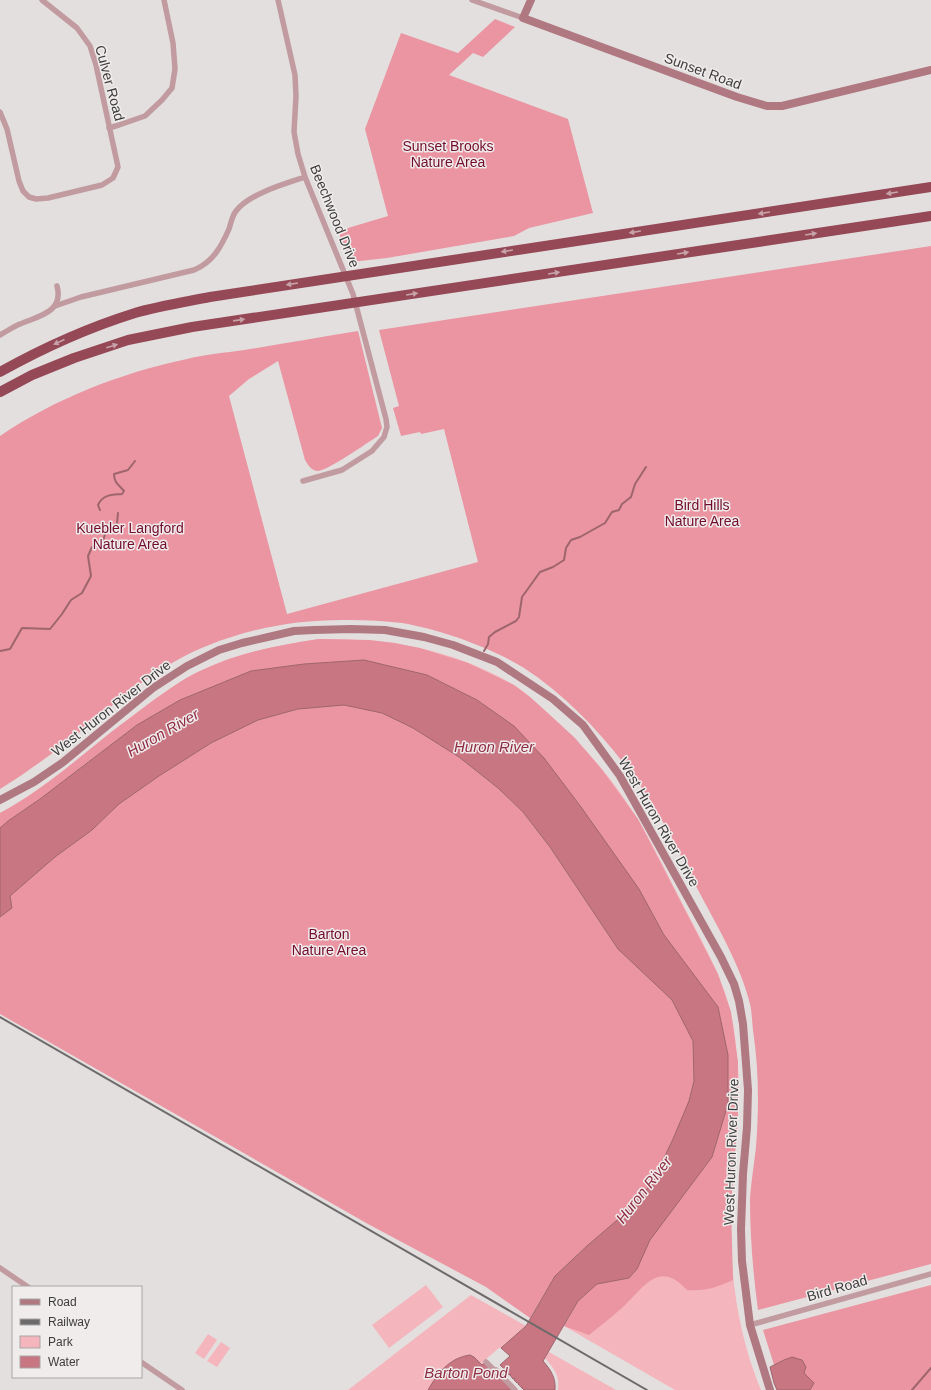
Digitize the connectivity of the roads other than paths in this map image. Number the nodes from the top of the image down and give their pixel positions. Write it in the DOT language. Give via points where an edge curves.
graph roads {
  1 [pos="42,0"];
  2 [pos="164,0"];
  3 [pos="278,0"];
  4 [pos="472,0"];
  5 [pos="531,0"];
  6 [pos="523,18"];
  7 [pos="931,70"];
  8 [pos="0,112"];
  9 [pos="109,128"];
  10 [pos="305,177"];
  11 [pos="931,188"];
  12 [pos="931,216"];
  13 [pos="57,286"];
  14 [pos="55,306"];
  15 [pos="0,335"];
  16 [pos="0,372"];
  17 [pos="0,392"];
  18 [pos="303,481"];
  19 [pos="0,800"];
  20 [pos="0,1268"];
  21 [pos="931,1274"];
  22 [pos="27,1286"];
  23 [pos="750,1325"];
  24 [pos="486,1362"];
  25 [pos="142,1363"];
  26 [pos="182,1390"];
  27 [pos="516,1390"];
  28 [pos="770,1390"];
  1 -- 9 [label="street, Culver Road" via="77,28 90,46"];
  2 -- 9 [label="street" via="173,43 175,69 172,88 145,116"];
  3 -- 10 [label="street, Beechwood Drive" via="295,75 294,132"];
  4 -- 6 [label="street, Sunset Road"];
  5 -- 6 [label="street"];
  6 -- 7 [label="street, Sunset Road" via="737,97 774,107"];
  8 -- 9 [label="street, Culver Road" via="23,191 36,200 102,185 113,178 118,167"];
  10 -- 14 [label="street" via="264,192 243,203 235,213 219,249 204,266"];
  10 -- 18 [label="street, Beechwood Drive" via="352,294 387,427 384,437 372,451 342,470"];
  11 -- 16 [label="highway, one-way" via="210,297 135,313 81,332"];
  17 -- 12 [label="highway, one-way" via="32,375 74,358 128,340 192,327"];
  13 -- 14 [label="street" via="59,298"];
  14 -- 15 [label="street" via="44,315"];
  19 -- 23 [label="street, West Huron River Drive" via="62,763 153,688 187,666 219,650 294,631 385,630 424,637 496,662 553,699 583,725 620,776 734,984 743,1024 748,1090 741,1229"];
  20 -- 22 [label="street"];
  21 -- 23 [label="street, Bird Road"];
  23 -- 28 [label="street, West Huron River Drive"];
  24 -- 27 [label="street"];
  25 -- 26 [label="street"];
}
